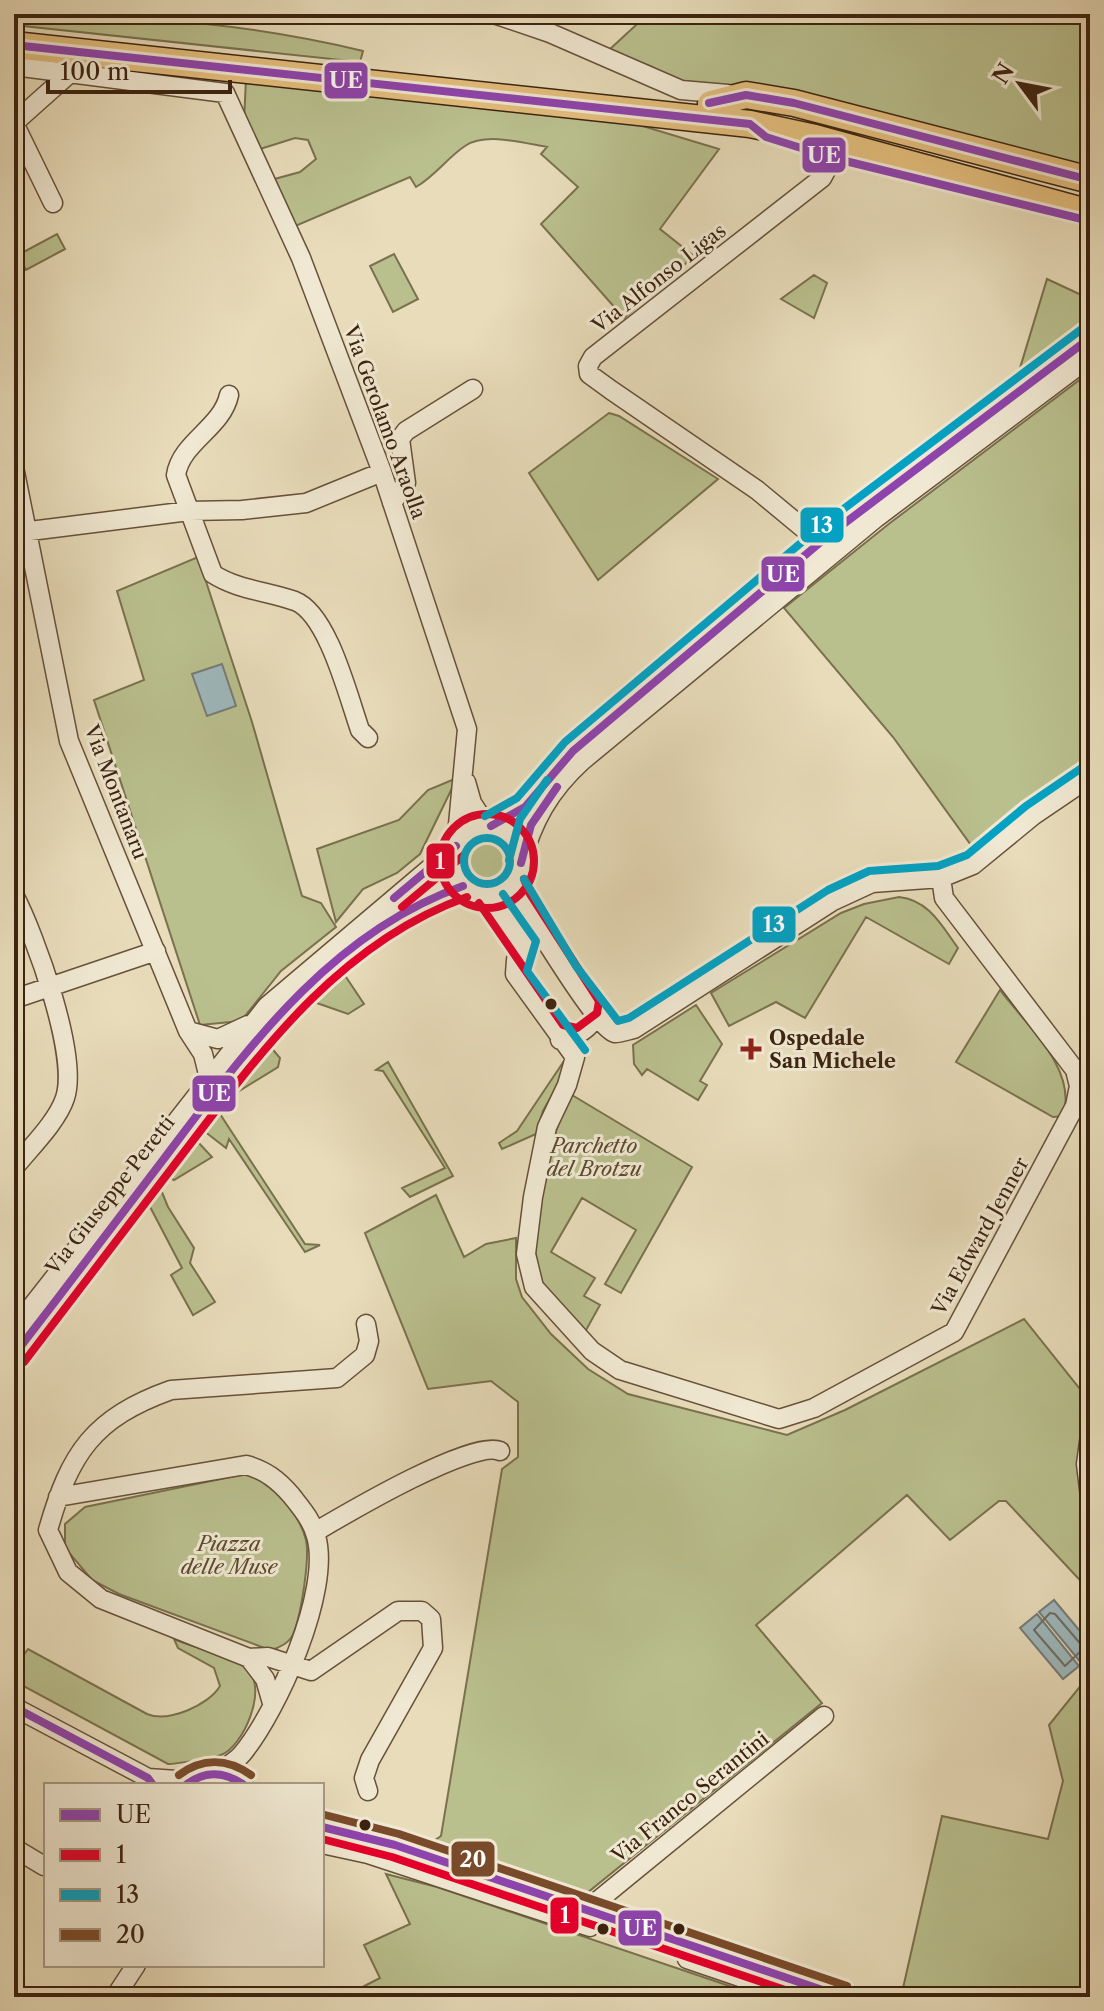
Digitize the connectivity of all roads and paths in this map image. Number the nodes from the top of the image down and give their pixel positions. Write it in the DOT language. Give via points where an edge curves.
graph roads {
  1 [pos="494,14"];
  2 [pos="1085,14"];
  3 [pos="1090,20"];
  4 [pos="14,31"];
  5 [pos="14,45"];
  6 [pos="14,66"];
  7 [pos="220,71"];
  8 [pos="69,74"];
  9 [pos="746,95"];
  10 [pos="711,104"];
  11 [pos="14,123"];
  12 [pos="750,124"];
  13 [pos="833,158"];
  14 [pos="992,178"];
  15 [pos="1090,180"];
  16 [pos="1090,195"];
  17 [pos="53,203"];
  18 [pos="1090,213"];
  19 [pos="1090,221"];
  20 [pos="1090,338"];
  21 [pos="1090,357"];
  22 [pos="473,389"];
  23 [pos="229,395"];
  24 [pos="14,467"];
  25 [pos="382,472"];
  26 [pos="392,503"];
  27 [pos="189,511"];
  28 [pos="21,532"];
  29 [pos="821,543"];
  30 [pos="368,738"];
  31 [pos="465,777"];
  32 [pos="1090,777"];
  33 [pos="489,826"];
  34 [pos="456,846"];
  35 [pos="521,863"];
  36 [pos="941,878"];
  37 [pos="513,883"];
  38 [pos="463,886"];
  39 [pos="14,895"];
  40 [pos="489,896"];
  41 [pos="156,951"];
  42 [pos="50,988"];
  43 [pos="14,999"];
  44 [pos="596,1016"];
  45 [pos="257,1019"];
  46 [pos="188,1031"];
  47 [pos="560,1040"];
  48 [pos="209,1078"];
  49 [pos="15,1165"];
  50 [pos="366,1324"];
  51 [pos="14,1329"];
  52 [pos="14,1355"];
  53 [pos="1090,1435"];
  54 [pos="500,1451"];
  55 [pos="58,1497"];
  56 [pos="1090,1497"];
  57 [pos="315,1532"];
  58 [pos="249,1658"];
  59 [pos="293,1665"];
  60 [pos="272,1703"];
  61 [pos="14,1707"];
  62 [pos="824,1716"];
  63 [pos="242,1754"];
  64 [pos="218,1773"];
  65 [pos="150,1782"];
  66 [pos="188,1783"];
  67 [pos="240,1783"];
  68 [pos="244,1783"];
  69 [pos="368,1791"];
  70 [pos="324,1827"];
  71 [pos="324,1844"];
  72 [pos="14,1848"];
  73 [pos="44,1866"];
  74 [pos="584,1912"];
  75 [pos="135,1967"];
  76 [pos="115,1997"];
  77 [pos="798,1997"];
  78 [pos="843,1997"];
  1 -- 9 [label="street" via="681,90"];
  2 -- 3 [label="street"];
  4 -- 7 [label="highway"];
  5 -- 7 [label="highway"];
  6 -- 8 [label="street"];
  7 -- 8 [label="street"];
  7 -- 10 [label="highway"];
  7 -- 12 [label="highway"];
  7 -- 25 [label="street, Via Gerolamo Araolla" via="301,258"];
  8 -- 11 [label="street"];
  9 -- 10 [label="highway"];
  9 -- 15 [label="highway" via="883,123"];
  10 -- 14 [label="highway" via="826,124"];
  11 -- 17 [label="street"];
  12 -- 13 [label="highway" via="766,137"];
  12 -- 14 [label="highway"];
  13 -- 19 [label="highway"];
  13 -- 29 [label="street, Via Alfonso Ligas" via="822,178 588,366 589,374 757,490"];
  14 -- 16 [label="highway"];
  14 -- 18 [label="highway"];
  20 -- 29 [label="street, Via Giuseppe Peretti"];
  21 -- 35 [label="street" via="876,518 564,777 539,812"];
  22 -- 26 [label="street" via="400,439 406,483"];
  23 -- 27 [label="street" via="222,413 177,465"];
  24 -- 28 [label="street, Via Montanaru"];
  25 -- 26 [label="street, Via Gerolamo Araolla"];
  25 -- 27 [label="street" via="306,503"];
  26 -- 31 [label="street, Via Gerolamo Araolla" via="467,729"];
  27 -- 28 [label="street"];
  27 -- 30 [label="street" via="213,574 239,587 296,602 318,619 360,730"];
  28 -- 41 [label="street, Via Montanaru" via="69,741"];
  29 -- 33 [label="street, Via Giuseppe Peretti" via="573,751 525,807"];
  31 -- 33 [label="street" via="472,803"];
  31 -- 34 [label="street, Via Gerolamo Araolla"];
  32 -- 36 [label="street" via="973,865"];
  33 -- 34 [label="street, Via Giuseppe Peretti" via="465,833"];
  33 -- 35 [label="street" via="513,838"];
  34 -- 38 [label="street" via="453,870"];
  34 -- 45 [label="street, Via Giuseppe Peretti" via="286,988"];
  35 -- 37 [label="street"];
  36 -- 44 [label="street" via="872,883 833,901 634,1029 614,1033"];
  36 -- 47 [label="street, Via Edward Jenner" via="944,898 1075,1070 1075,1106 954,1332 814,1408 779,1419 620,1370 592,1351 534,1287 526,1254 534,1189 547,1127 575,1057"];
  37 -- 40 [label="street"];
  37 -- 44 [label="street"];
  38 -- 40 [label="street"];
  38 -- 52 [label="street, Via Giuseppe Peretti" via="429,896 392,920 294,998 261,1032"];
  39 -- 42 [label="street"];
  40 -- 47 [label="street" via="525,945 515,974"];
  41 -- 42 [label="street"];
  41 -- 46 [label="street, Via Montanaru"];
  42 -- 43 [label="street"];
  42 -- 49 [label="street" via="68,1089 64,1103"];
  44 -- 47 [label="street" via="573,1037"];
  45 -- 46 [label="street" via="230,1037"];
  45 -- 48 [label="street, Via Giuseppe Peretti"];
  46 -- 48 [label="street, Via Montanaru" via="203,1054"];
  48 -- 51 [label="street, Via Giuseppe Peretti"];
  50 -- 55 [label="street" via="365,1355 337,1378 197,1387 147,1399 88,1440 73,1459"];
  53 -- 56 [label="street"];
  54 -- 57 [label="street" via="483,1449 415,1477"];
  55 -- 57 [label="street" via="246,1465 283,1485"];
  55 -- 58 [label="street" via="48,1530 62,1563 84,1588"];
  57 -- 59 [label="street" via="318,1564 313,1595"];
  58 -- 59 [label="street"];
  58 -- 60 [label="street" via="265,1679"];
  59 -- 60 [label="street"];
  59 -- 69 [label="street" via="311,1671 398,1611 422,1611 431,1619 433,1648 370,1760 364,1778"];
  60 -- 63 [label="street"];
  61 -- 65 [label="street"];
  62 -- 74 [label="street, Via Franco Serantini"];
  63 -- 64 [label="street"];
  63 -- 68 [label="street"];
  64 -- 66 [label="street"];
  64 -- 67 [label="street"];
  65 -- 66 [label="street"];
  70 -- 74 [label="street" via="395,1845"];
  71 -- 77 [label="street" via="368,1854"];
  72 -- 73 [label="street"];
  74 -- 78 [label="street"];
  75 -- 76 [label="street"];
}
